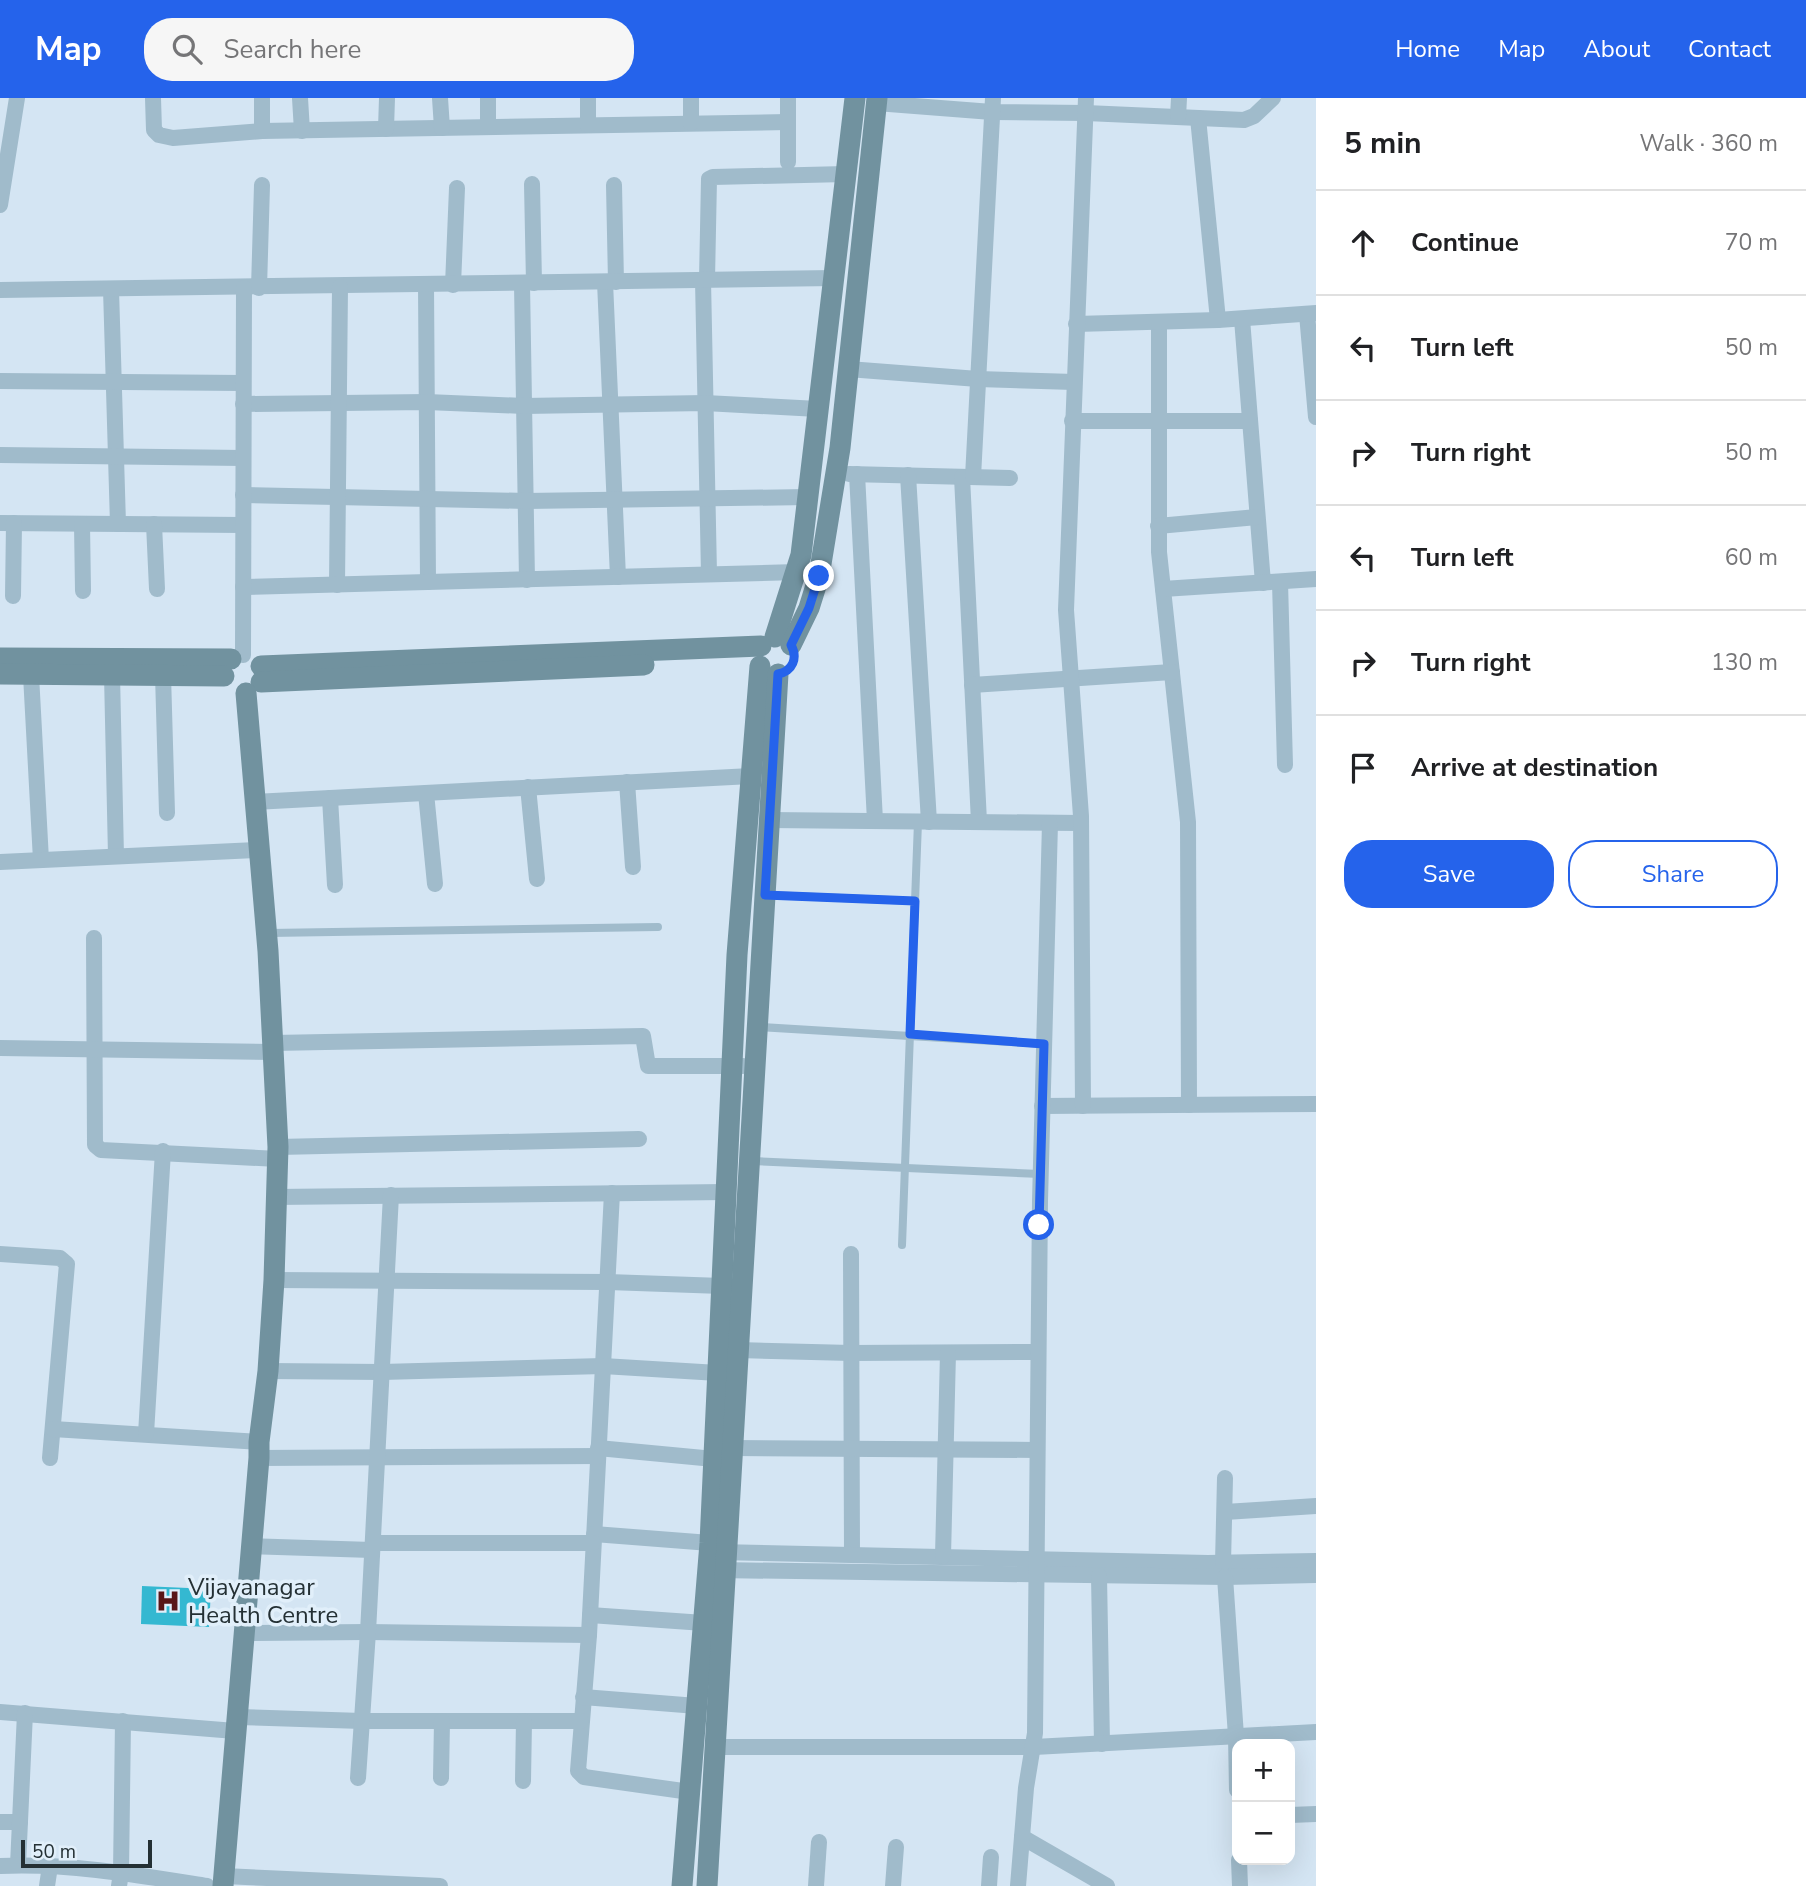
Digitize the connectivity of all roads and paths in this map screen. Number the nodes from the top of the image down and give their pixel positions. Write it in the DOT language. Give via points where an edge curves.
graph roads {
  1 [pos="17,98"];
  2 [pos="153,98"];
  3 [pos="262,98"];
  4 [pos="300,98"];
  5 [pos="387,98"];
  6 [pos="440,98"];
  7 [pos="488,98"];
  8 [pos="588,98"];
  9 [pos="691,98"];
  10 [pos="788,98"];
  11 [pos="1179,98"];
  12 [pos="1273,98"];
  13 [pos="869,100"];
  14 [pos="992,105"];
  15 [pos="1086,105"];
  16 [pos="1178,117"];
  17 [pos="1198,118"];
  18 [pos="788,122"];
  19 [pos="691,123"];
  20 [pos="587,125"];
  21 [pos="488,127"];
  22 [pos="442,128"];
  23 [pos="386,129"];
  24 [pos="262,131"];
  25 [pos="302,131"];
  26 [pos="788,162"];
  27 [pos="3,164"];
  28 [pos="846,174"];
  29 [pos="262,184"];
  30 [pos="532,184"];
  31 [pos="614,185"];
  32 [pos="457,188"];
  33 [pos="0,205"];
  34 [pos="834,278"];
  35 [pos="705,280"];
  36 [pos="611,282"];
  37 [pos="528,283"];
  38 [pos="426,285"];
  39 [pos="453,285"];
  40 [pos="340,287"];
  41 [pos="251,288"];
  42 [pos="111,289"];
  43 [pos="0,290"];
  44 [pos="1311,313"];
  45 [pos="1242,319"];
  46 [pos="1218,320"];
  47 [pos="1159,322"];
  48 [pos="1076,324"];
  49 [pos="848,369"];
  50 [pos="978,379"];
  51 [pos="0,381"];
  52 [pos="114,382"];
  53 [pos="1074,382"];
  54 [pos="243,383"];
  55 [pos="427,402"];
  56 [pos="339,403"];
  57 [pos="705,403"];
  58 [pos="243,404"];
  59 [pos="611,405"];
  60 [pos="524,406"];
  61 [pos="818,409"];
  62 [pos="1316,417"];
  63 [pos="1072,421"];
  64 [pos="1250,421"];
  65 [pos="1158,422"];
  66 [pos="0,455"];
  67 [pos="116,457"];
  68 [pos="243,458"];
  69 [pos="846,474"];
  70 [pos="908,475"];
  71 [pos="967,477"];
  72 [pos="1010,478"];
  73 [pos="243,495"];
  74 [pos="808,497"];
  75 [pos="338,498"];
  76 [pos="428,498"];
  77 [pos="707,498"];
  78 [pos="526,500"];
  79 [pos="615,500"];
  80 [pos="1257,517"];
  81 [pos="7,523"];
  82 [pos="82,524"];
  83 [pos="118,524"];
  84 [pos="154,524"];
  85 [pos="243,525"];
  86 [pos="1158,526"];
  87 [pos="797,572"];
  88 [pos="709,575"];
  89 [pos="618,577"];
  90 [pos="527,579"];
  91 [pos="1316,579"];
  92 [pos="428,582"];
  93 [pos="1271,582"];
  94 [pos="337,585"];
  95 [pos="243,587"];
  96 [pos="157,589"];
  97 [pos="1163,590"];
  98 [pos="83,591"];
  99 [pos="13,596"];
  100 [pos="771,655"];
  101 [pos="0,658"];
  102 [pos="244,672"];
  103 [pos="1172,672"];
  104 [pos="0,674"];
  105 [pos="31,675"];
  106 [pos="112,675"];
  107 [pos="163,675"];
  108 [pos="1071,680"];
  109 [pos="972,685"];
  110 [pos="1285,765"];
  111 [pos="751,776"];
  112 [pos="627,782"];
  113 [pos="528,788"];
  114 [pos="426,793"];
  115 [pos="330,798"];
  116 [pos="254,803"];
  117 [pos="167,813"];
  118 [pos="769,820"];
  119 [pos="875,821"];
  120 [pos="923,822"];
  121 [pos="979,822"];
  122 [pos="1050,823"];
  123 [pos="1081,823"];
  124 [pos="258,850"];
  125 [pos="116,856"];
  126 [pos="41,860"];
  127 [pos="0,862"];
  128 [pos="633,867"];
  129 [pos="537,879"];
  130 [pos="435,884"];
  131 [pos="335,885"];
  132 [pos="765,895"];
  133 [pos="915,901"];
  134 [pos="657,927"];
  135 [pos="266,933"];
  136 [pos="94,938"];
  137 [pos="757,1027"];
  138 [pos="910,1034"];
  139 [pos="1044,1044"];
  140 [pos="274,1047"];
  141 [pos="0,1048"];
  142 [pos="94,1049"];
  143 [pos="755,1065"];
  144 [pos="732,1066"];
  145 [pos="1316,1104"];
  146 [pos="1189,1105"];
  147 [pos="1042,1106"];
  148 [pos="1083,1106"];
  149 [pos="639,1139"];
  150 [pos="163,1151"];
  151 [pos="278,1153"];
  152 [pos="749,1161"];
  153 [pos="905,1168"];
  154 [pos="1041,1174"];
  155 [pos="726,1192"];
  156 [pos="612,1193"];
  157 [pos="391,1195"];
  158 [pos="275,1197"];
  159 [pos="902,1245"];
  160 [pos="0,1254"];
  161 [pos="850,1255"];
  162 [pos="274,1280"];
  163 [pos="386,1281"];
  164 [pos="608,1282"];
  165 [pos="722,1286"];
  166 [pos="738,1350"];
  167 [pos="1038,1352"];
  168 [pos="851,1353"];
  169 [pos="948,1353"];
  170 [pos="603,1367"];
  171 [pos="268,1371"];
  172 [pos="382,1372"];
  173 [pos="718,1373"];
  174 [pos="52,1429"];
  175 [pos="146,1434"];
  176 [pos="733,1448"];
  177 [pos="259,1450"];
  178 [pos="852,1450"];
  179 [pos="946,1450"];
  180 [pos="1037,1450"];
  181 [pos="598,1452"];
  182 [pos="50,1458"];
  183 [pos="377,1458"];
  184 [pos="714,1459"];
  185 [pos="1225,1478"];
  186 [pos="1316,1506"];
  187 [pos="1224,1512"];
  188 [pos="594,1539"];
  189 [pos="250,1546"];
  190 [pos="373,1546"];
  191 [pos="852,1554"];
  192 [pos="943,1556"];
  193 [pos="716,1557"];
  194 [pos="1316,1560"];
  195 [pos="1036,1567"];
  196 [pos="1224,1570"];
  197 [pos="1316,1575"];
  198 [pos="1099,1576"];
  199 [pos="590,1615"];
  200 [pos="704,1623"];
  201 [pos="368,1632"];
  202 [pos="243,1633"];
  203 [pos="589,1635"];
  204 [pos="583,1697"];
  205 [pos="697,1706"];
  206 [pos="0,1712"];
  207 [pos="25,1713"];
  208 [pos="123,1721"];
  209 [pos="362,1721"];
  210 [pos="442,1721"];
  211 [pos="524,1721"];
  212 [pos="581,1721"];
  213 [pos="236,1724"];
  214 [pos="1316,1732"];
  215 [pos="1236,1736"];
  216 [pos="1236,1739"];
  217 [pos="1102,1744"];
  218 [pos="715,1747"];
  219 [pos="1034,1747"];
  220 [pos="358,1778"];
  221 [pos="441,1778"];
  222 [pos="523,1780"];
  223 [pos="690,1792"];
  224 [pos="1316,1814"];
  225 [pos="1295,1815"];
  226 [pos="0,1822"];
  227 [pos="20,1822"];
  228 [pos="1022,1837"];
  229 [pos="819,1843"];
  230 [pos="896,1847"];
  231 [pos="991,1857"];
  232 [pos="18,1865"];
  233 [pos="1239,1865"];
  234 [pos="0,1866"];
  235 [pos="50,1866"];
  236 [pos="120,1879"];
  237 [pos="218,1883"];
  238 [pos="372,1885"];
  239 [pos="47,1886"];
  240 [pos="440,1886"];
  241 [pos="682,1886"];
  242 [pos="707,1886"];
  243 [pos="816,1886"];
  244 [pos="893,1886"];
  245 [pos="989,1886"];
  246 [pos="1018,1886"];
  247 [pos="1107,1886"];
  248 [pos="1240,1886"];
  1 -- 27 [label="street"];
  2 -- 24 [label="street" via="154,130 165,138"];
  3 -- 24 [label="street"];
  4 -- 25 [label="street"];
  5 -- 23 [label="street"];
  6 -- 22 [label="street"];
  7 -- 21 [label="street"];
  8 -- 20 [label="street"];
  9 -- 19 [label="street"];
  10 -- 18 [label="street"];
  11 -- 16 [label="street"];
  12 -- 17 [label="street" via="1250,119"];
  13 -- 14 [label="street"];
  13 -- 28 [label="street"];
  13 -- 49 [label="street"];
  14 -- 15 [label="street"];
  14 -- 50 [label="street"];
  15 -- 16 [label="street"];
  15 -- 48 [label="street"];
  16 -- 17 [label="street"];
  17 -- 46 [label="street"];
  18 -- 19 [label="street"];
  18 -- 26 [label="street"];
  19 -- 20 [label="street"];
  20 -- 21 [label="street"];
  21 -- 22 [label="street"];
  22 -- 23 [label="street"];
  23 -- 25 [label="street"];
  24 -- 25 [label="street"];
  27 -- 33 [label="street"];
  28 -- 34 [label="street"];
  28 -- 35 [label="street" via="709,179"];
  29 -- 41 [label="street"];
  30 -- 37 [label="street"];
  31 -- 36 [label="street"];
  32 -- 39 [label="street"];
  34 -- 35 [label="street"];
  34 -- 61 [label="street"];
  35 -- 36 [label="street"];
  35 -- 57 [label="street"];
  36 -- 37 [label="street"];
  36 -- 59 [label="street"];
  37 -- 39 [label="street"];
  37 -- 60 [label="street"];
  38 -- 39 [label="street"];
  38 -- 40 [label="street"];
  38 -- 55 [label="street"];
  40 -- 41 [label="street"];
  40 -- 56 [label="street"];
  41 -- 42 [label="street"];
  41 -- 54 [label="street"];
  42 -- 43 [label="street"];
  42 -- 52 [label="street"];
  44 -- 45 [label="street"];
  44 -- 62 [label="street"];
  45 -- 46 [label="street"];
  45 -- 64 [label="street"];
  46 -- 47 [label="street"];
  47 -- 48 [label="street"];
  47 -- 65 [label="street"];
  48 -- 53 [label="street"];
  49 -- 50 [label="street"];
  49 -- 69 [label="street"];
  50 -- 53 [label="street"];
  50 -- 71 [label="street"];
  51 -- 52 [label="street"];
  52 -- 54 [label="street"];
  52 -- 67 [label="street"];
  53 -- 63 [label="street"];
  54 -- 58 [label="street"];
  55 -- 56 [label="street"];
  55 -- 60 [label="street"];
  55 -- 76 [label="street"];
  56 -- 58 [label="street"];
  56 -- 75 [label="street"];
  57 -- 59 [label="street"];
  57 -- 61 [label="street"];
  57 -- 77 [label="street"];
  58 -- 68 [label="street"];
  59 -- 60 [label="street"];
  59 -- 79 [label="street"];
  60 -- 78 [label="street"];
  61 -- 74 [label="street"];
  63 -- 65 [label="street"];
  63 -- 108 [label="street" via="1066,610"];
  64 -- 65 [label="street"];
  64 -- 80 [label="street"];
  65 -- 86 [label="street"];
  66 -- 67 [label="street"];
  67 -- 68 [label="street"];
  67 -- 83 [label="street"];
  68 -- 73 [label="street"];
  69 -- 70 [label="street"];
  69 -- 100 [label="street" via="809,608"];
  69 -- 119 [label="street"];
  70 -- 71 [label="street"];
  70 -- 120 [label="street"];
  71 -- 72 [label="street"];
  71 -- 109 [label="street"];
  73 -- 75 [label="street"];
  73 -- 85 [label="street"];
  74 -- 77 [label="street"];
  74 -- 87 [label="street"];
  75 -- 76 [label="street"];
  75 -- 94 [label="street"];
  76 -- 78 [label="street"];
  76 -- 92 [label="street"];
  77 -- 79 [label="street"];
  77 -- 88 [label="street"];
  78 -- 79 [label="street"];
  78 -- 90 [label="street"];
  79 -- 89 [label="street"];
  80 -- 86 [label="street"];
  80 -- 93 [label="street"];
  81 -- 82 [label="street"];
  81 -- 99 [label="street"];
  82 -- 83 [label="street"];
  82 -- 98 [label="street"];
  83 -- 84 [label="street"];
  84 -- 85 [label="street"];
  84 -- 96 [label="street"];
  85 -- 95 [label="street"];
  86 -- 97 [label="street"];
  87 -- 88 [label="street"];
  87 -- 100 [label="street"];
  88 -- 89 [label="street"];
  89 -- 90 [label="street"];
  90 -- 92 [label="street"];
  91 -- 93 [label="street"];
  92 -- 94 [label="street"];
  93 -- 97 [label="street"];
  93 -- 110 [label="street"];
  94 -- 95 [label="street"];
  95 -- 102 [label="street"];
  97 -- 103 [label="street"];
  100 -- 102 [label="street"];
  100 -- 111 [label="street"];
  100 -- 118 [label="street"];
  101 -- 102 [label="street"];
  102 -- 107 [label="street"];
  102 -- 116 [label="street"];
  103 -- 108 [label="street"];
  103 -- 146 [label="street" via="1188,822"];
  104 -- 105 [label="street"];
  105 -- 106 [label="street"];
  105 -- 126 [label="street"];
  106 -- 107 [label="street"];
  106 -- 125 [label="street"];
  107 -- 117 [label="street"];
  108 -- 109 [label="street"];
  108 -- 123 [label="street"];
  109 -- 121 [label="street"];
  111 -- 112 [label="street"];
  111 -- 144 [label="street"];
  112 -- 113 [label="street"];
  112 -- 128 [label="street"];
  113 -- 114 [label="street"];
  113 -- 129 [label="street"];
  114 -- 115 [label="street"];
  114 -- 130 [label="street"];
  115 -- 116 [label="street"];
  115 -- 131 [label="street"];
  116 -- 124 [label="street"];
  118 -- 119 [label="street"];
  118 -- 132 [label="street"];
  119 -- 120 [label="street"];
  120 -- 121 [label="street"];
  120 -- 133 [label="lane"];
  121 -- 122 [label="street"];
  122 -- 123 [label="street"];
  122 -- 139 [label="street"];
  123 -- 148 [label="street"];
  124 -- 125 [label="street"];
  124 -- 135 [label="street"];
  125 -- 126 [label="street"];
  126 -- 127 [label="street"];
  132 -- 133 [label="lane"];
  132 -- 137 [label="street"];
  133 -- 138 [label="lane"];
  134 -- 135 [label="lane"];
  135 -- 140 [label="street"];
  136 -- 142 [label="street"];
  137 -- 138 [label="lane"];
  137 -- 143 [label="street"];
  138 -- 139 [label="lane"];
  138 -- 153 [label="lane"];
  139 -- 147 [label="street"];
  140 -- 142 [label="street"];
  140 -- 144 [label="street" via="643,1036 648,1066"];
  140 -- 151 [label="street"];
  141 -- 142 [label="street"];
  142 -- 150 [label="street" via="95,1146 101,1150"];
  143 -- 144 [label="street"];
  143 -- 152 [label="street"];
  144 -- 155 [label="street"];
  145 -- 146 [label="street"];
  146 -- 148 [label="street"];
  147 -- 148 [label="street"];
  147 -- 154 [label="street"];
  149 -- 151 [label="street"];
  150 -- 151 [label="street"];
  150 -- 175 [label="street"];
  151 -- 158 [label="street"];
  152 -- 153 [label="lane"];
  152 -- 166 [label="street"];
  153 -- 154 [label="lane"];
  153 -- 159 [label="lane"];
  154 -- 167 [label="street"];
  155 -- 156 [label="street"];
  155 -- 165 [label="street"];
  156 -- 157 [label="street"];
  156 -- 164 [label="street"];
  157 -- 158 [label="street"];
  157 -- 163 [label="street"];
  158 -- 162 [label="street"];
  160 -- 174 [label="street" via="60,1258 67,1264"];
  161 -- 168 [label="street"];
  162 -- 163 [label="street"];
  162 -- 171 [label="street"];
  163 -- 164 [label="street"];
  163 -- 172 [label="street"];
  164 -- 165 [label="street"];
  164 -- 170 [label="street"];
  165 -- 173 [label="street"];
  166 -- 168 [label="street"];
  166 -- 176 [label="street"];
  167 -- 169 [label="street"];
  167 -- 180 [label="street"];
  168 -- 169 [label="street"];
  168 -- 178 [label="street"];
  169 -- 179 [label="street"];
  170 -- 172 [label="street"];
  170 -- 173 [label="street"];
  170 -- 181 [label="street"];
  171 -- 172 [label="street"];
  171 -- 177 [label="street"];
  172 -- 183 [label="street"];
  173 -- 184 [label="street"];
  174 -- 175 [label="street"];
  174 -- 182 [label="street"];
  175 -- 177 [label="street"];
  176 -- 178 [label="street"];
  176 -- 193 [label="street"];
  177 -- 183 [label="street"];
  177 -- 189 [label="street"];
  178 -- 179 [label="street"];
  178 -- 191 [label="street"];
  179 -- 180 [label="street"];
  179 -- 192 [label="street"];
  180 -- 195 [label="street"];
  181 -- 183 [label="street"];
  181 -- 184 [label="street"];
  181 -- 188 [label="street"];
  183 -- 190 [label="street"];
  184 -- 193 [label="street"];
  185 -- 187 [label="street"];
  186 -- 187 [label="street"];
  187 -- 196 [label="street"];
  188 -- 190 [label="street"];
  188 -- 193 [label="street"];
  188 -- 199 [label="street"];
  189 -- 190 [label="street"];
  189 -- 202 [label="street"];
  190 -- 201 [label="street"];
  191 -- 192 [label="street"];
  191 -- 193 [label="street"];
  192 -- 195 [label="street"];
  193 -- 195 [label="street"];
  193 -- 200 [label="street"];
  193 -- 218 [label="street"];
  194 -- 196 [label="street"];
  195 -- 196 [label="street"];
  195 -- 198 [label="street"];
  195 -- 219 [label="street"];
  196 -- 197 [label="street"];
  196 -- 198 [label="street"];
  196 -- 215 [label="street"];
  198 -- 217 [label="street"];
  199 -- 200 [label="street"];
  199 -- 203 [label="street"];
  200 -- 205 [label="street"];
  201 -- 202 [label="street"];
  201 -- 203 [label="street"];
  201 -- 209 [label="street"];
  202 -- 213 [label="street"];
  203 -- 204 [label="street"];
  204 -- 205 [label="street"];
  204 -- 212 [label="street"];
  205 -- 223 [label="street"];
  206 -- 207 [label="street"];
  207 -- 208 [label="street"];
  207 -- 227 [label="street"];
  208 -- 213 [label="street"];
  208 -- 236 [label="street"];
  209 -- 210 [label="street"];
  209 -- 213 [label="street"];
  209 -- 220 [label="street"];
  210 -- 211 [label="street"];
  210 -- 221 [label="street"];
  211 -- 212 [label="street"];
  211 -- 222 [label="street"];
  212 -- 223 [label="street" via="578,1765 584,1777"];
  213 -- 237 [label="street"];
  214 -- 215 [label="street"];
  215 -- 216 [label="street"];
  215 -- 217 [label="street"];
  217 -- 219 [label="street"];
  218 -- 219 [label="street"];
  218 -- 242 [label="street"];
  219 -- 228 [label="street"];
  223 -- 241 [label="street"];
  224 -- 225 [label="street"];
  226 -- 227 [label="street"];
  227 -- 232 [label="street"];
  228 -- 246 [label="street"];
  228 -- 247 [label="street"];
  229 -- 243 [label="street"];
  230 -- 244 [label="street"];
  231 -- 245 [label="street"];
  232 -- 234 [label="street"];
  232 -- 235 [label="street"];
  233 -- 248 [label="street"];
  235 -- 236 [label="street"];
  235 -- 239 [label="street"];
  236 -- 237 [label="street"];
  237 -- 238 [label="street"];
  238 -- 240 [label="street"];
}
